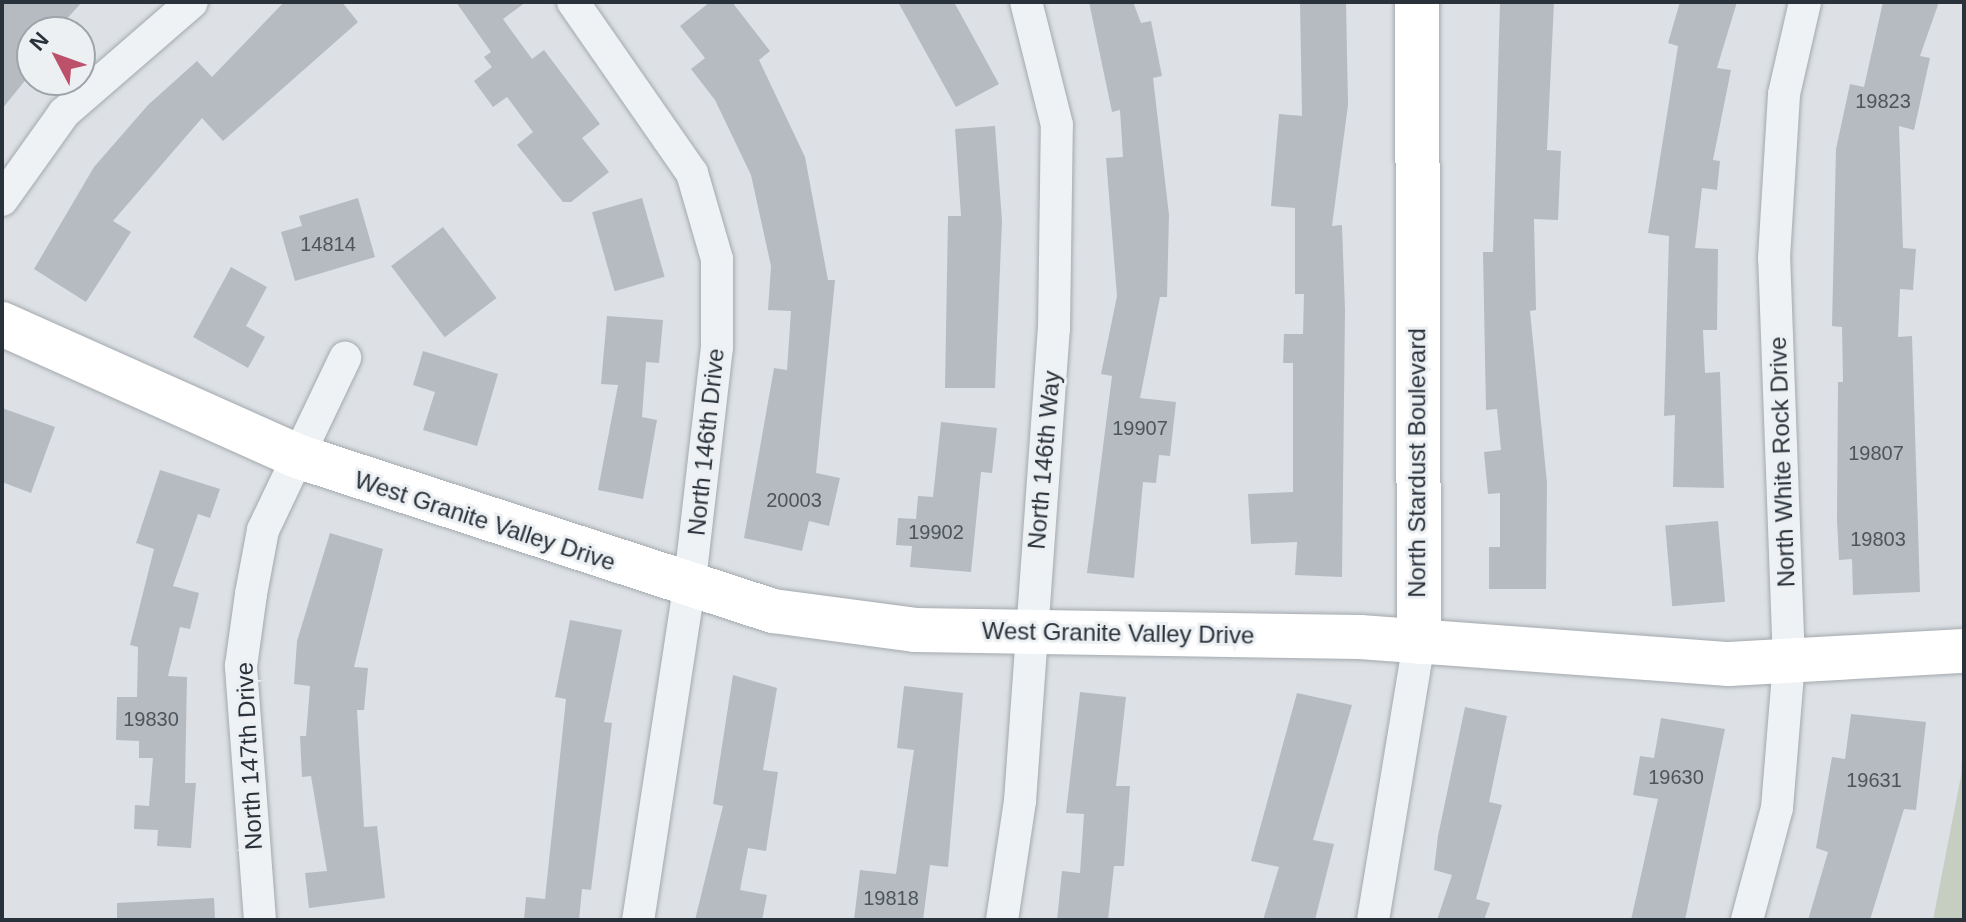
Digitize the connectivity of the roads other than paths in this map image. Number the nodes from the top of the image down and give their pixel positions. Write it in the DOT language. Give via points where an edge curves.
graph roads {
  1 [pos="192,2"];
  2 [pos="573,2"];
  3 [pos="1026,2"];
  4 [pos="1417,2"];
  5 [pos="1805,2"];
  6 [pos="2,200"];
  7 [pos="2,324"];
  8 [pos="345,358"];
  9 [pos="297,456"];
  10 [pos="689,588"];
  11 [pos="1032,633"];
  12 [pos="1419,642"];
  13 [pos="1964,651"];
  14 [pos="1789,663"];
  15 [pos="260,920"];
  16 [pos="638,920"];
  17 [pos="1002,920"];
  18 [pos="1373,920"];
  19 [pos="1747,920"];
  1 -- 6 [label="street" via="64,113"];
  2 -- 10 [label="street, North 146th Drive" via="692,173 717,259 717,347"];
  3 -- 11 [label="street, North 146th Way" via="1057,125 1054,329"];
  4 -- 12 [label="street, North Stardust Boulevard"];
  5 -- 14 [label="street, North White Rock Drive" via="1784,94 1774,258"];
  7 -- 9 [label="street, West Granite Valley Drive"];
  8 -- 9 [label="street"];
  9 -- 10 [label="street, West Granite Valley Drive"];
  9 -- 15 [label="street, North 147th Drive" via="263,530 241,666"];
  10 -- 11 [label="street, West Granite Valley Drive" via="773,611 915,630"];
  10 -- 16 [label="street, North 146th Drive"];
  11 -- 12 [label="street, West Granite Valley Drive"];
  11 -- 17 [label="street, North 146th Way" via="1020,801"];
  12 -- 14 [label="street, West Granite Valley Drive"];
  12 -- 18 [label="street, North Stardust Boulevard"];
  13 -- 14 [label="street, West Granite Valley Drive"];
  14 -- 19 [label="street, North White Rock Drive" via="1777,808"];
}
